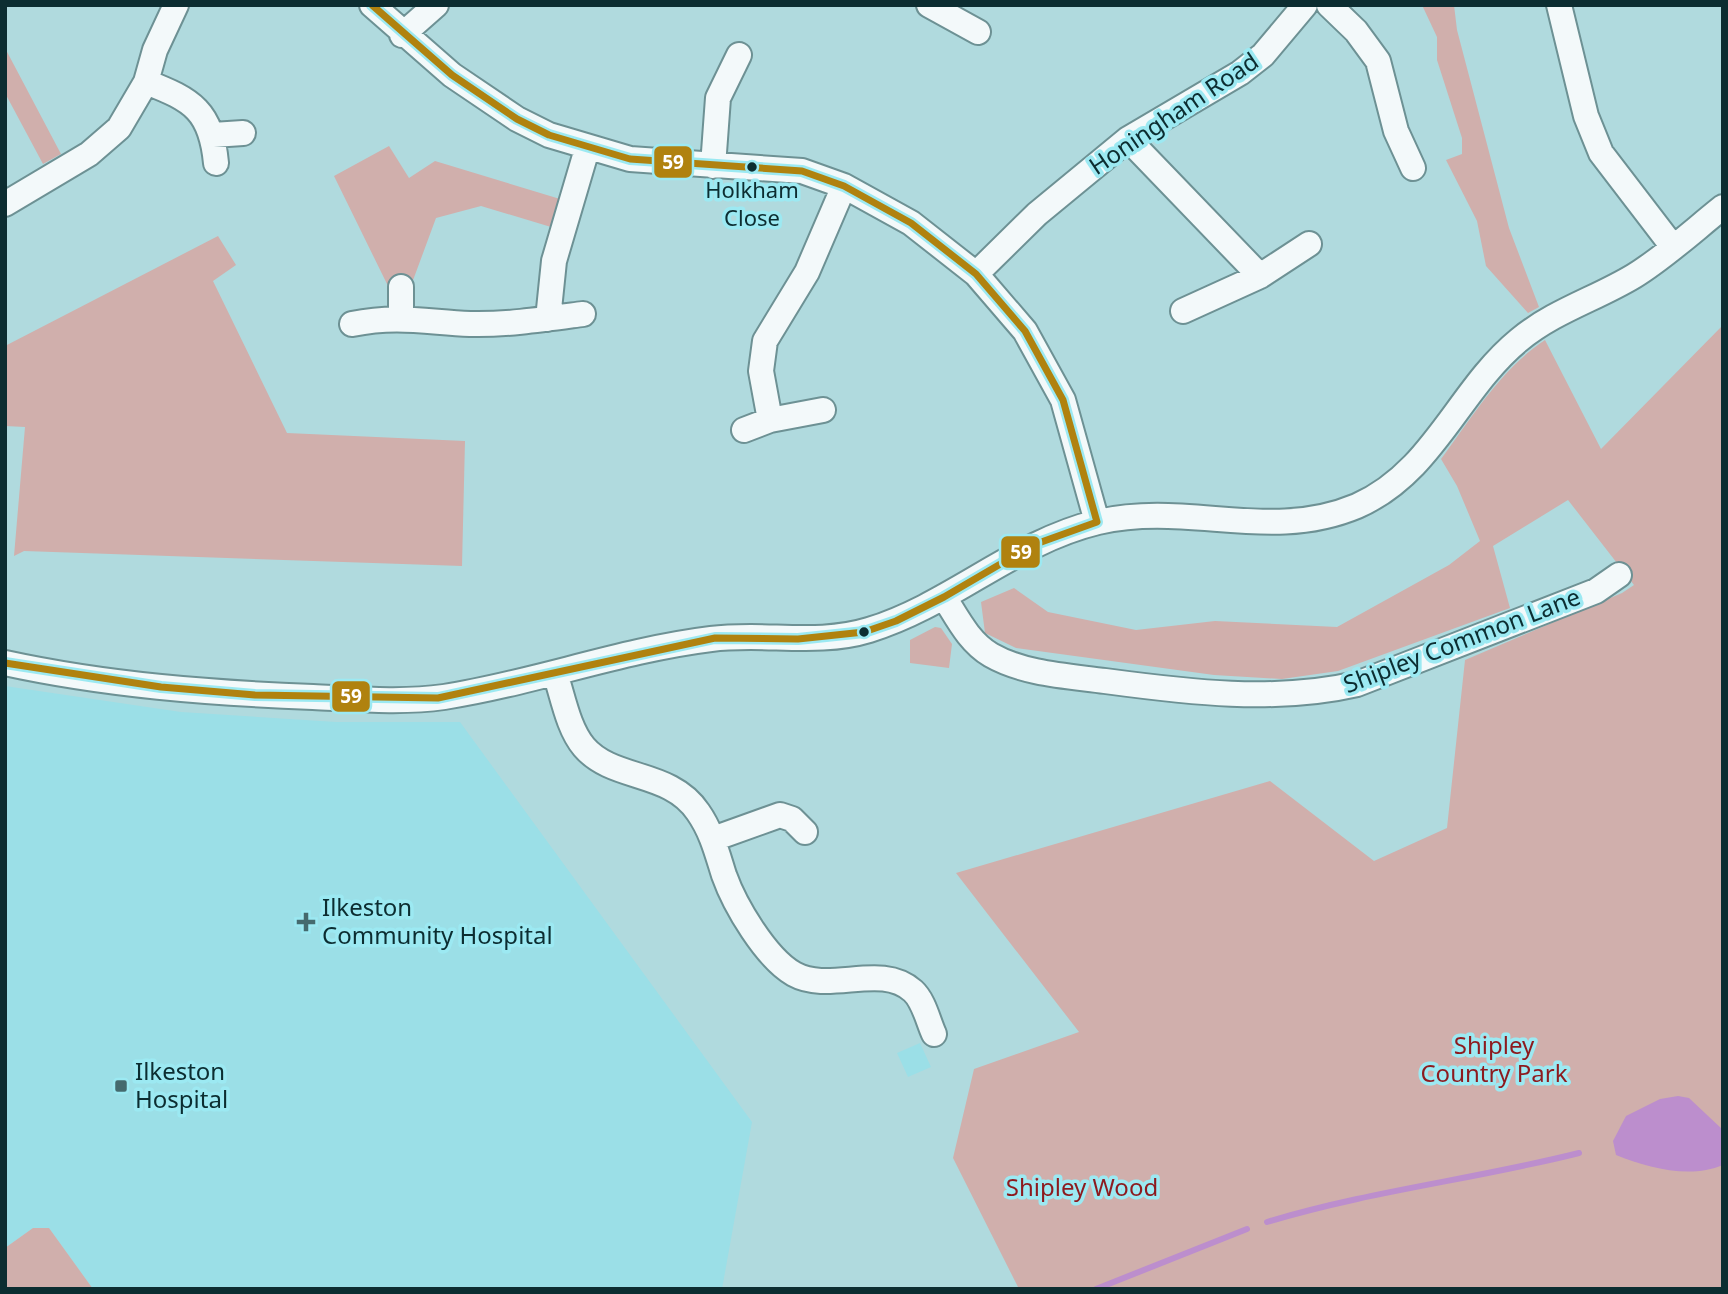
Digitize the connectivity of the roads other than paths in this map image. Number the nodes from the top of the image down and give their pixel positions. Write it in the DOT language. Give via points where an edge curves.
graph roads {
  1 [pos="176,5"];
  2 [pos="372,5"];
  3 [pos="436,5"];
  4 [pos="929,5"];
  5 [pos="1305,5"];
  6 [pos="1329,5"];
  7 [pos="1559,5"];
  8 [pos="978,32"];
  9 [pos="402,35"];
  10 [pos="739,55"];
  11 [pos="146,82"];
  12 [pos="243,133"];
  13 [pos="213,135"];
  14 [pos="1128,139"];
  15 [pos="587,149"];
  16 [pos="216,163"];
  17 [pos="713,166"];
  18 [pos="1413,168"];
  19 [pos="844,186"];
  20 [pos="5,204"];
  21 [pos="1723,207"];
  22 [pos="1309,244"];
  23 [pos="1672,247"];
  24 [pos="976,274"];
  25 [pos="1260,276"];
  26 [pos="401,287"];
  27 [pos="1182,311"];
  28 [pos="583,314"];
  29 [pos="401,317"];
  30 [pos="548,318"];
  31 [pos="352,324"];
  32 [pos="823,411"];
  33 [pos="770,420"];
  34 [pos="744,430"];
  35 [pos="1097,522"];
  36 [pos="1619,575"];
  37 [pos="944,597"];
  38 [pos="5,663"];
  39 [pos="555,673"];
  40 [pos="805,832"];
  41 [pos="713,839"];
  42 [pos="934,1034"];
  1 -- 11 [label="street"];
  2 -- 9 [label="street"];
  3 -- 9 [label="street"];
  4 -- 8 [label="street"];
  5 -- 14 [label="street, Honingham Road" via="1263,55 1240,73"];
  6 -- 18 [label="street" via="1378,61 1396,131"];
  7 -- 23 [label="street" via="1586,116 1601,152"];
  9 -- 15 [label="street" via="517,119"];
  10 -- 17 [label="street" via="718,97"];
  11 -- 13 [label="street" via="191,105 209,123"];
  11 -- 20 [label="street" via="119,128 105,142"];
  12 -- 13 [label="street"];
  13 -- 16 [label="street"];
  14 -- 24 [label="street, Honingham Road" via="1037,214"];
  14 -- 25 [label="street"];
  15 -- 17 [label="street" via="630,159"];
  15 -- 30 [label="street" via="554,261"];
  17 -- 19 [label="street" via="802,171"];
  19 -- 24 [label="street" via="911,223"];
  19 -- 33 [label="street" via="807,272 765,341 761,371"];
  21 -- 23 [label="street"];
  22 -- 25 [label="street"];
  23 -- 35 [label="street" via="1640,272 1524,336 1498,359 1418,464 1357,506 1282,524 1169,513"];
  24 -- 35 [label="street" via="1025,331 1052,375"];
  25 -- 27 [label="street"];
  26 -- 29 [label="street"];
  28 -- 30 [label="street"];
  29 -- 30 [label="street" via="472,324"];
  29 -- 31 [label="street"];
  32 -- 33 [label="street"];
  33 -- 34 [label="street"];
  35 -- 37 [label="street" via="1033,545"];
  36 -- 37 [label="street, Shipley Common Lane" via="1596,591 1357,684 1278,694 1150,687 1013,666 975,644"];
  37 -- 39 [label="street" via="864,632 798,639 715,638"];
  38 -- 39 [label="street" via="161,687 362,699 438,698"];
  39 -- 41 [label="street" via="574,732 585,748 602,761 675,789 697,810"];
  40 -- 41 [label="street" via="793,819 780,815"];
  41 -- 42 [label="street" via="736,901 777,961 800,978 885,979 923,986"];
}
